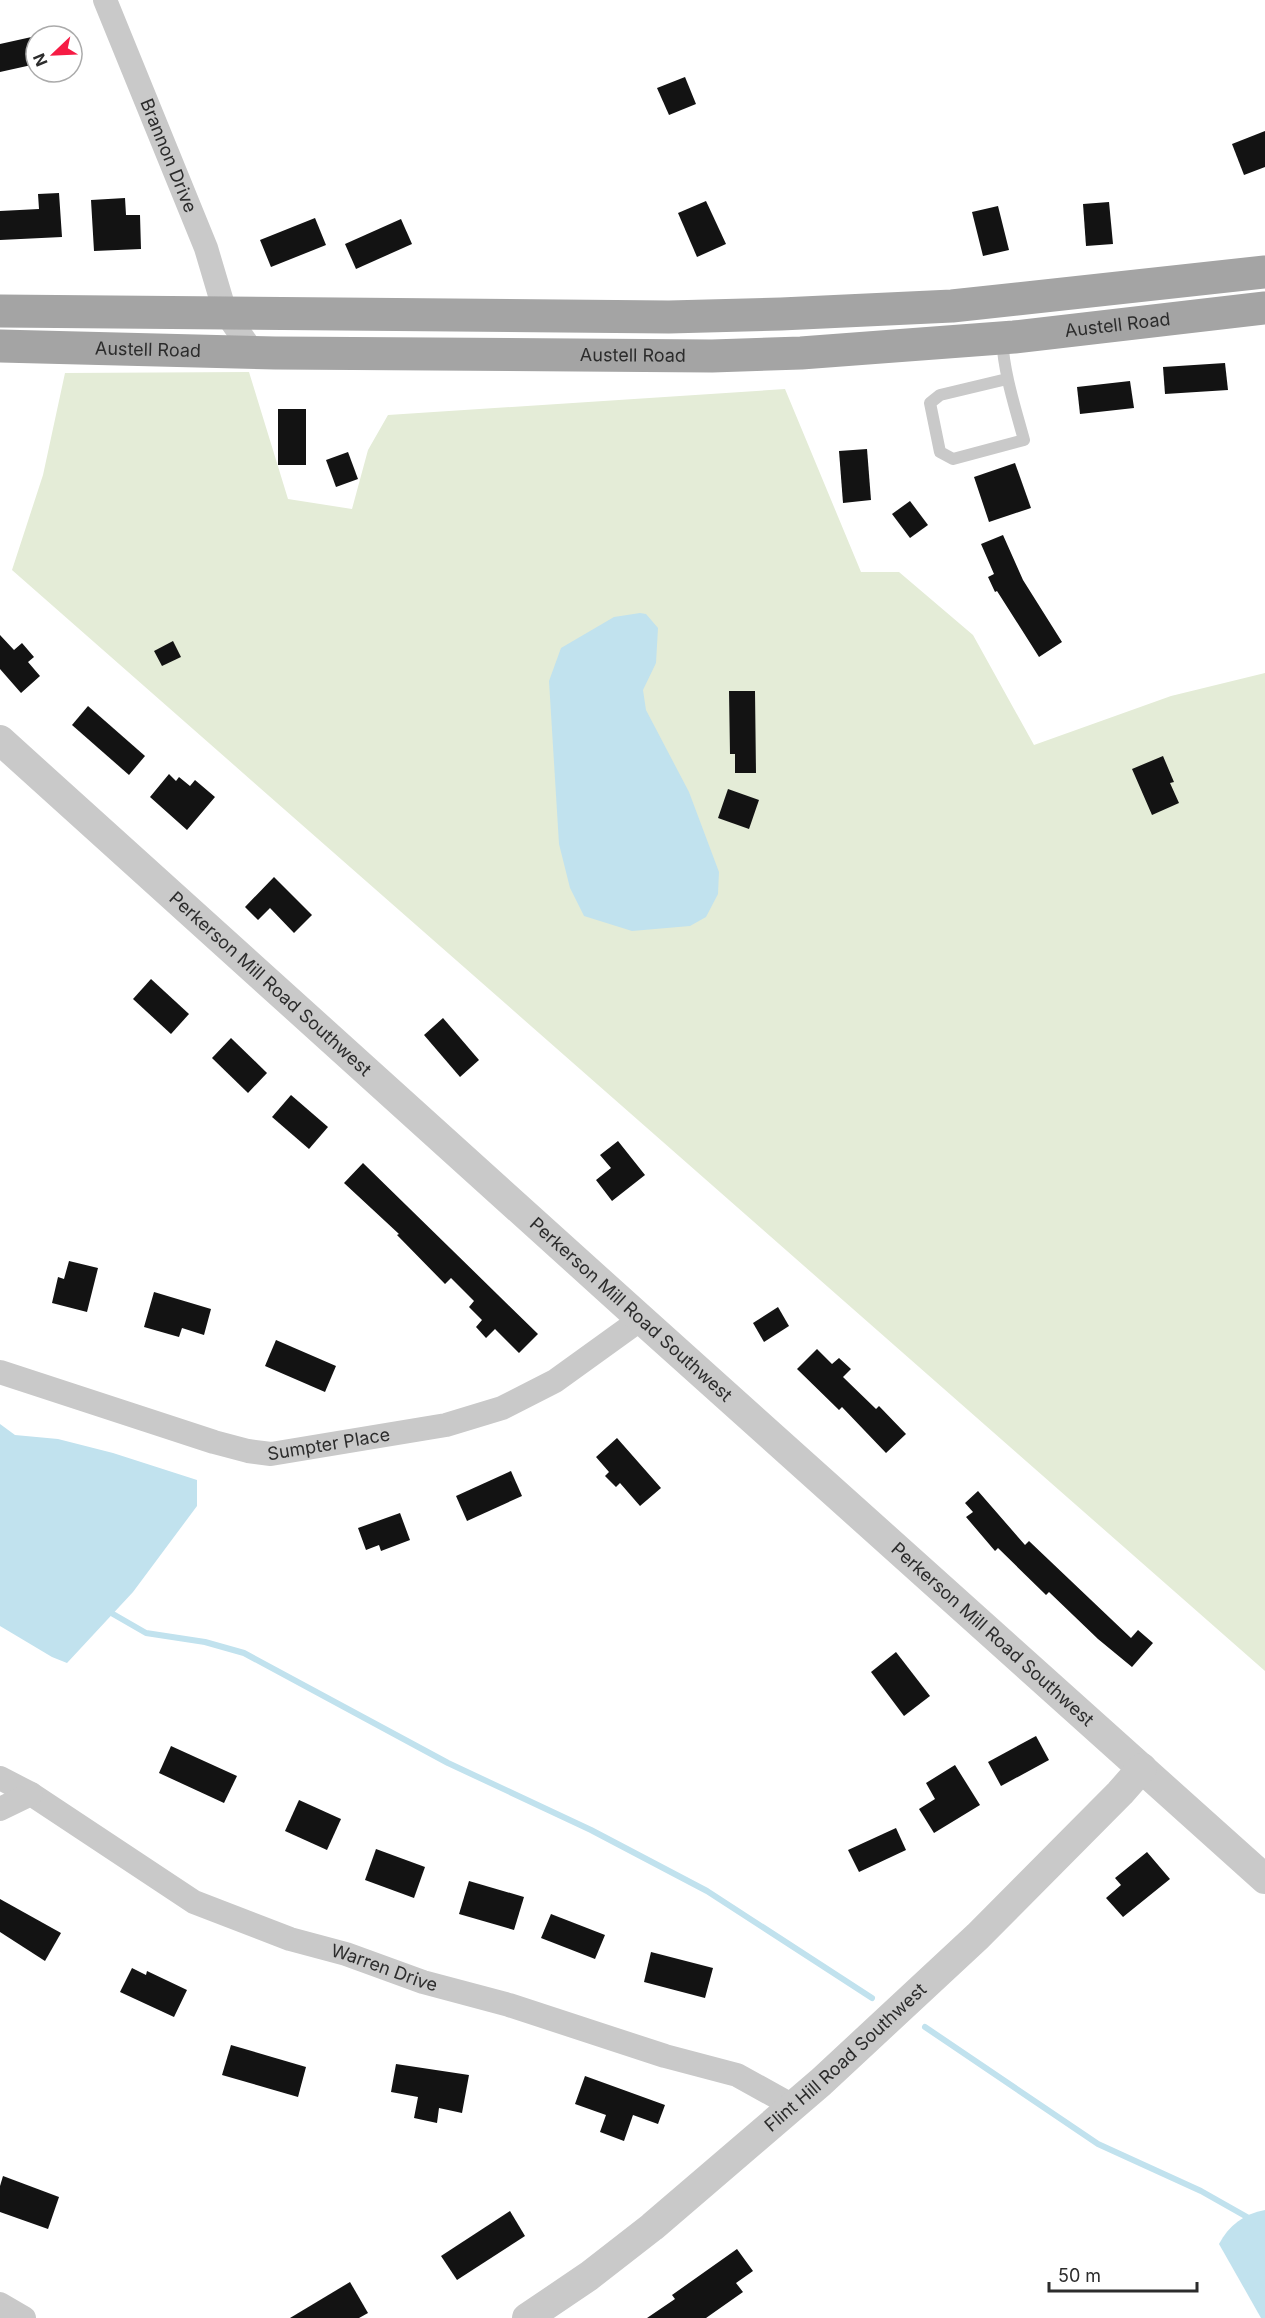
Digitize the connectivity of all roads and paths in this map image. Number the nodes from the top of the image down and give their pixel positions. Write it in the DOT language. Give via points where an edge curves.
graph roads {
  1 [pos="105,0"];
  2 [pos="1265,272"];
  3 [pos="1265,308"];
  4 [pos="0,311"];
  5 [pos="225,312"];
  6 [pos="1001,338"];
  7 [pos="0,346"];
  8 [pos="252,351"];
  9 [pos="1007,379"];
  10 [pos="0,740"];
  11 [pos="641,1319"];
  12 [pos="0,1372"];
  13 [pos="1142,1768"];
  14 [pos="0,1778"];
  15 [pos="31,1794"];
  16 [pos="0,1809"];
  17 [pos="1265,1878"];
  18 [pos="793,2106"];
  19 [pos="0,2304"];
  20 [pos="24,2318"];
  21 [pos="527,2318"];
  1 -- 5 [label="street, Brannon Drive" via="206,248"];
  2 -- 5 [label="main road, Austell Road" via="952,306 781,314 669,317"];
  3 -- 6 [label="main road, Austell Road"];
  4 -- 5 [label="main road, Austell Road"];
  5 -- 8 [label="street, Brannon Drive"];
  6 -- 8 [label="main road, Austell Road" via="712,356"];
  6 -- 9 [label="lane"];
  7 -- 8 [label="main road, Austell Road"];
  9 -- 9 [label="lane" via="1024,440 953,459 940,452 930,403 940,395"];
  10 -- 11 [label="street, Perkerson Mill Road Southwest"];
  11 -- 12 [label="street, Sumpter Place" via="555,1381 502,1408 446,1425 271,1454 214,1442"];
  11 -- 13 [label="street, Perkerson Mill Road Southwest"];
  13 -- 17 [label="street, Perkerson Mill Road Southwest"];
  13 -- 18 [label="street, Flint Hill Road Southwest" via="978,1936"];
  14 -- 15 [label="street, Warren Drive"];
  15 -- 16 [label="street"];
  15 -- 18 [label="street, Warren Drive" via="194,1902 290,1939 423,1982 737,2074"];
  18 -- 21 [label="street, Flint Hill Road Southwest" via="652,2227"];
  19 -- 20 [label="street"];
}
